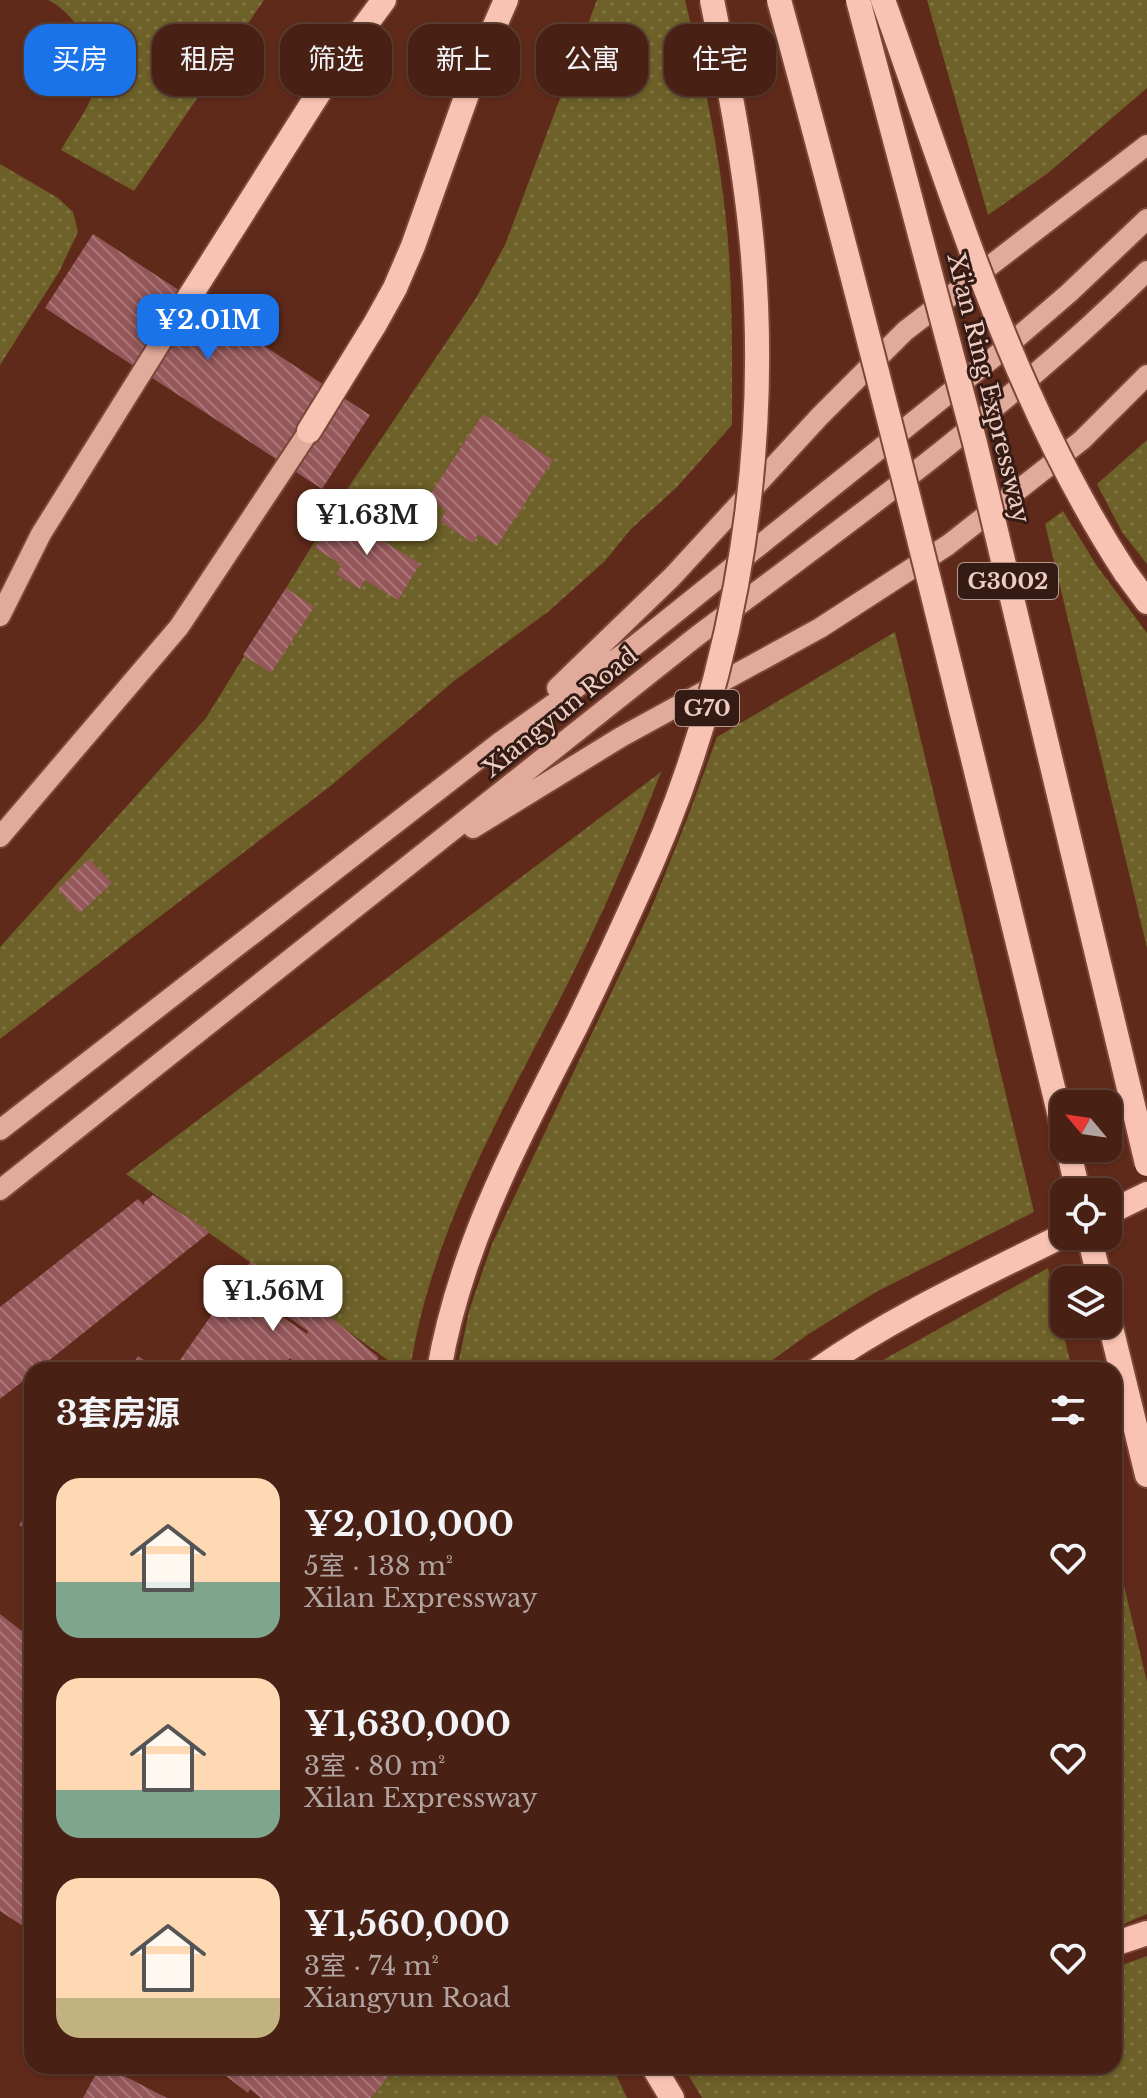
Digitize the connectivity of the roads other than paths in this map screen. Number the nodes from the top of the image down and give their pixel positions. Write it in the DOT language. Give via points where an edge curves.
graph roads {
  1 [pos="384,0"];
  2 [pos="506,0"];
  3 [pos="712,0"];
  4 [pos="779,0"];
  5 [pos="858,0"];
  6 [pos="883,0"];
  7 [pos="1147,145"];
  8 [pos="1147,219"];
  9 [pos="1147,271"];
  10 [pos="166,334"];
  11 [pos="1147,375"];
  12 [pos="309,431"];
  13 [pos="1147,602"];
  14 [pos="0,616"];
  15 [pos="499,743"];
  16 [pos="0,837"];
  17 [pos="388,882"];
  18 [pos="1054,1090"];
  19 [pos="0,1130"];
  20 [pos="1147,1164"];
  21 [pos="0,1190"];
  22 [pos="1147,1194"];
  23 [pos="1122,1206"];
  24 [pos="1050,1242"];
  25 [pos="1114,1338"];
  26 [pos="441,1362"];
  27 [pos="828,1362"];
  28 [pos="1119,1362"];
  29 [pos="1122,1372"];
  30 [pos="1147,1475"];
  31 [pos="1147,1933"];
  32 [pos="1122,1941"];
  33 [pos="658,2074"];
  34 [pos="672,2098"];
  1 -- 10 [label="highway" via="341,58"];
  2 -- 12 [label="highway" via="395,288"];
  3 -- 26 [label="highway, G70, bridge" via="740,148 756,308 752,468 726,637 694,756 659,847 479,1225 461,1273"];
  4 -- 18 [label="highway, G3002, bridge" via="911,504"];
  5 -- 20 [label="highway, Xi'an Ring Expressway / G3002, bridge" via="975,443"];
  6 -- 13 [label="highway, bridge" via="1025,390 1066,475"];
  7 -- 15 [label="main road" via="905,331 672,577"];
  8 -- 15 [label="main road, Xiangyun Road" via="1058,302 894,437 633,647"];
  9 -- 17 [label="main road, Xiangyun Road" via="924,465 697,636"];
  10 -- 14 [label="main road" via="41,534"];
  11 -- 17 [label="main road" via="1082,440 937,552 820,628 611,742"];
  12 -- 16 [label="main road" via="179,627"];
  15 -- 19 [label="main road, Xiangyun Road"];
  17 -- 21 [label="main road, Xiangyun Road"];
  22 -- 23 [label="highway"];
  24 -- 27 [label="highway" via="901,1317"];
  25 -- 28 [label="highway"];
  29 -- 30 [label="highway"];
  31 -- 32 [label="highway"];
  33 -- 34 [label="highway"];
}
